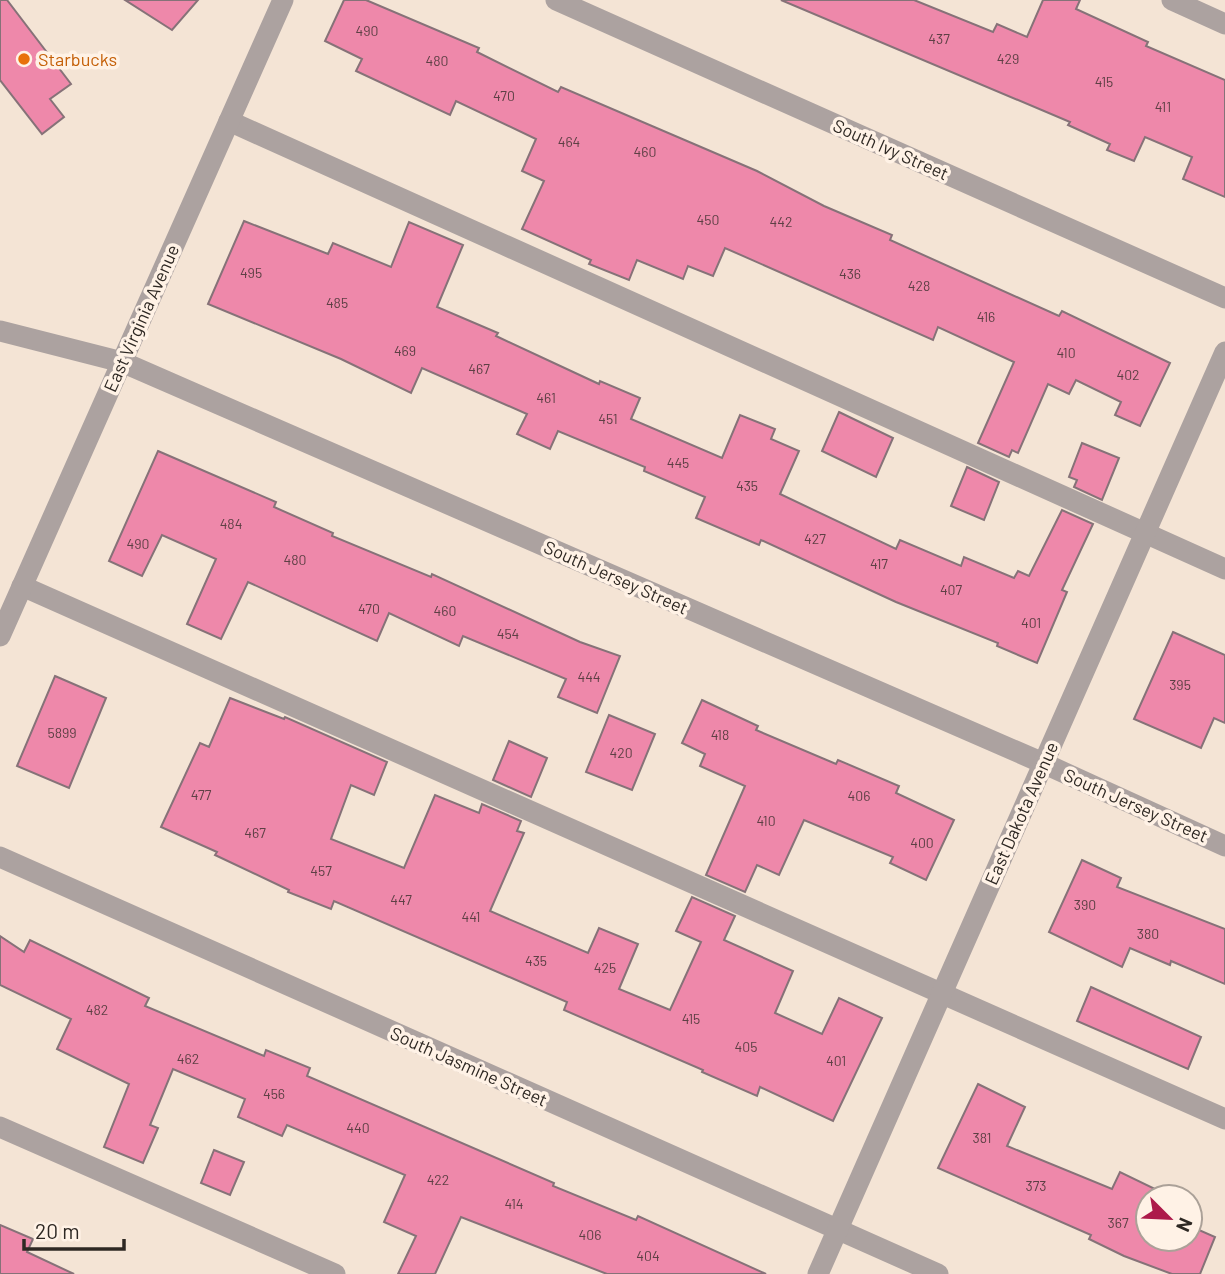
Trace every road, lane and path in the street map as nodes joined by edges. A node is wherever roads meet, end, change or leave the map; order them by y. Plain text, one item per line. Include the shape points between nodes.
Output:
1 (284, 0) edge
2 (556, 0) edge
3 (1172, 0) edge
4 (1225, 24) edge
5 (229, 121) junction
6 (1225, 298) edge
7 (0, 331) edge
8 (1225, 352) edge
9 (121, 362) junction
10 (1145, 533) junction
11 (1225, 569) edge
12 (22, 586) junction
13 (0, 636) edge
14 (1043, 763) junction
15 (1225, 846) edge
16 (0, 857) edge
17 (942, 993) junction
18 (1225, 1119) edge
19 (0, 1127) edge
20 (837, 1230) junction
21 (335, 1274) edge
22 (818, 1274) edge
23 (938, 1274) edge

1 - 5 street, East Virginia Avenue
2 - 6 street, South Ivy Street
3 - 4 street
5 - 9 street, East Virginia Avenue
5 - 10 street
7 - 9 street, South Jersey Street
8 - 10 street, East Dakota Avenue
9 - 12 street, East Virginia Avenue
9 - 14 street, South Jersey Street
10 - 11 street
10 - 14 street, East Dakota Avenue
12 - 13 street, East Virginia Avenue
12 - 17 street
14 - 15 street, South Jersey Street
14 - 17 street, East Dakota Avenue
16 - 20 street, South Jasmine Street
17 - 18 street
17 - 20 street, East Dakota Avenue
19 - 21 street
20 - 22 street, East Dakota Avenue
20 - 23 street, South Jasmine Street

